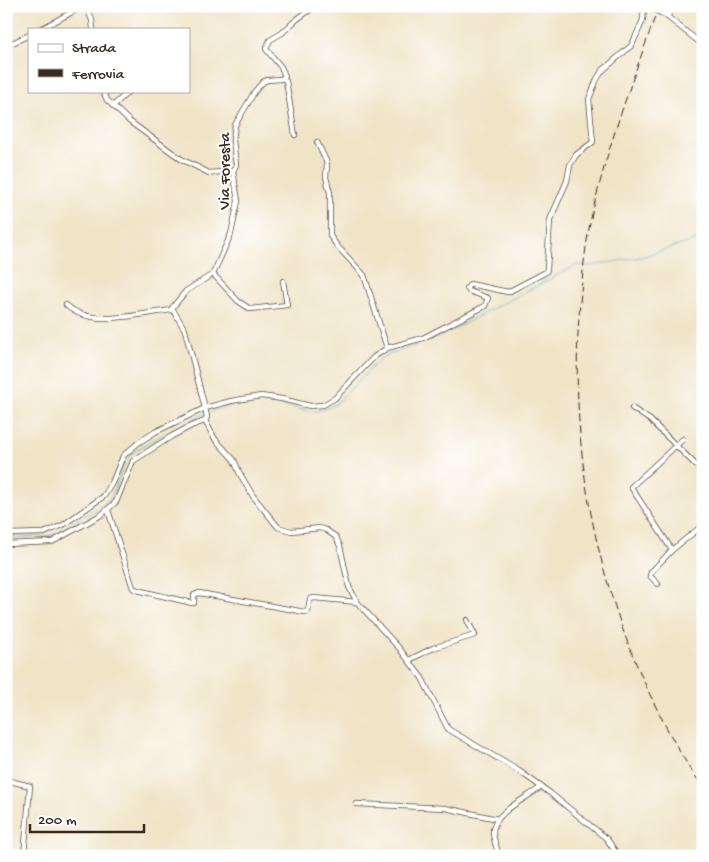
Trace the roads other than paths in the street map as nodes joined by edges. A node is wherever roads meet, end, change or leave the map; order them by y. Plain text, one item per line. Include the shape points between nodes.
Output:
1 (84, 6) edge
2 (315, 6) edge
3 (670, 6) edge
4 (647, 7) edge
5 (666, 16) junction
6 (43, 28) edge
7 (93, 28) edge
8 (28, 35) edge
9 (703, 45) edge
10 (6, 46) edge
11 (283, 78) junction
12 (103, 92) edge
13 (128, 92) edge
14 (113, 106) junction
15 (295, 135) dead end
16 (317, 142) dead end
17 (232, 171) junction
18 (213, 274) junction
19 (283, 281) dead end
20 (66, 305) dead end
21 (172, 310) junction
22 (387, 348) junction
23 (632, 408) dead end
24 (205, 409) junction
25 (206, 419) junction
26 (683, 439) dead end
27 (676, 446) junction
28 (703, 472) edge
29 (108, 510) junction
30 (703, 525) edge
31 (6, 534) edge
32 (6, 544) edge
33 (672, 550) junction
34 (658, 584) dead end
35 (357, 602) junction
36 (468, 620) dead end
37 (409, 660) junction
38 (6, 780) edge
39 (541, 787) junction
40 (356, 804) dead end
41 (498, 819) junction
42 (24, 856) edge
43 (498, 856) edge
44 (618, 856) edge

1 - 6 street
1 - 7 street
2 - 11 street via 266,45 267,51 281,67 285,75
3 - 5 street
4 - 5 street, bridge
4 - 22 street via 632,45 602,71 589,99 593,142 576,155 570,165 550,220 546,272 508,292 470,284 469,291 488,298 485,306 423,338
5 - 9 street
8 - 10 street
11 - 15 street
11 - 17 street, Via Foresta via 263,82 235,125 236,165
12 - 14 street
13 - 14 street
14 - 17 street via 129,122 181,159 209,173
16 - 22 street via 327,163 330,236 364,275
17 - 18 street, Via Foresta via 238,201 231,234
18 - 19 street via 250,309 287,305
18 - 21 street via 186,291
20 - 21 street via 100,317
21 - 24 street via 186,330
22 - 24 street via 374,357 335,398 323,405 310,406 261,396
23 - 27 street via 650,420
24 - 25 street
24 - 31 street via 138,443 123,456 108,492 101,500 64,525 44,533
25 - 29 street via 133,461 120,495
25 - 35 street via 215,439 234,460 253,496 278,527 291,532 320,528 336,537 347,582
26 - 27 street
27 - 28 street
27 - 33 street via 632,487
29 - 32 street via 52,542
29 - 35 street via 133,588 137,590 192,603 194,595 199,593 305,612 310,599 314,598
30 - 33 street
33 - 34 street via 651,572 650,576
35 - 37 street
36 - 37 street via 474,635 433,648
37 - 39 street via 448,729
38 - 42 street via 30,786
39 - 41 street
39 - 44 street via 606,839
40 - 41 street via 445,808
41 - 43 street via 493,831

